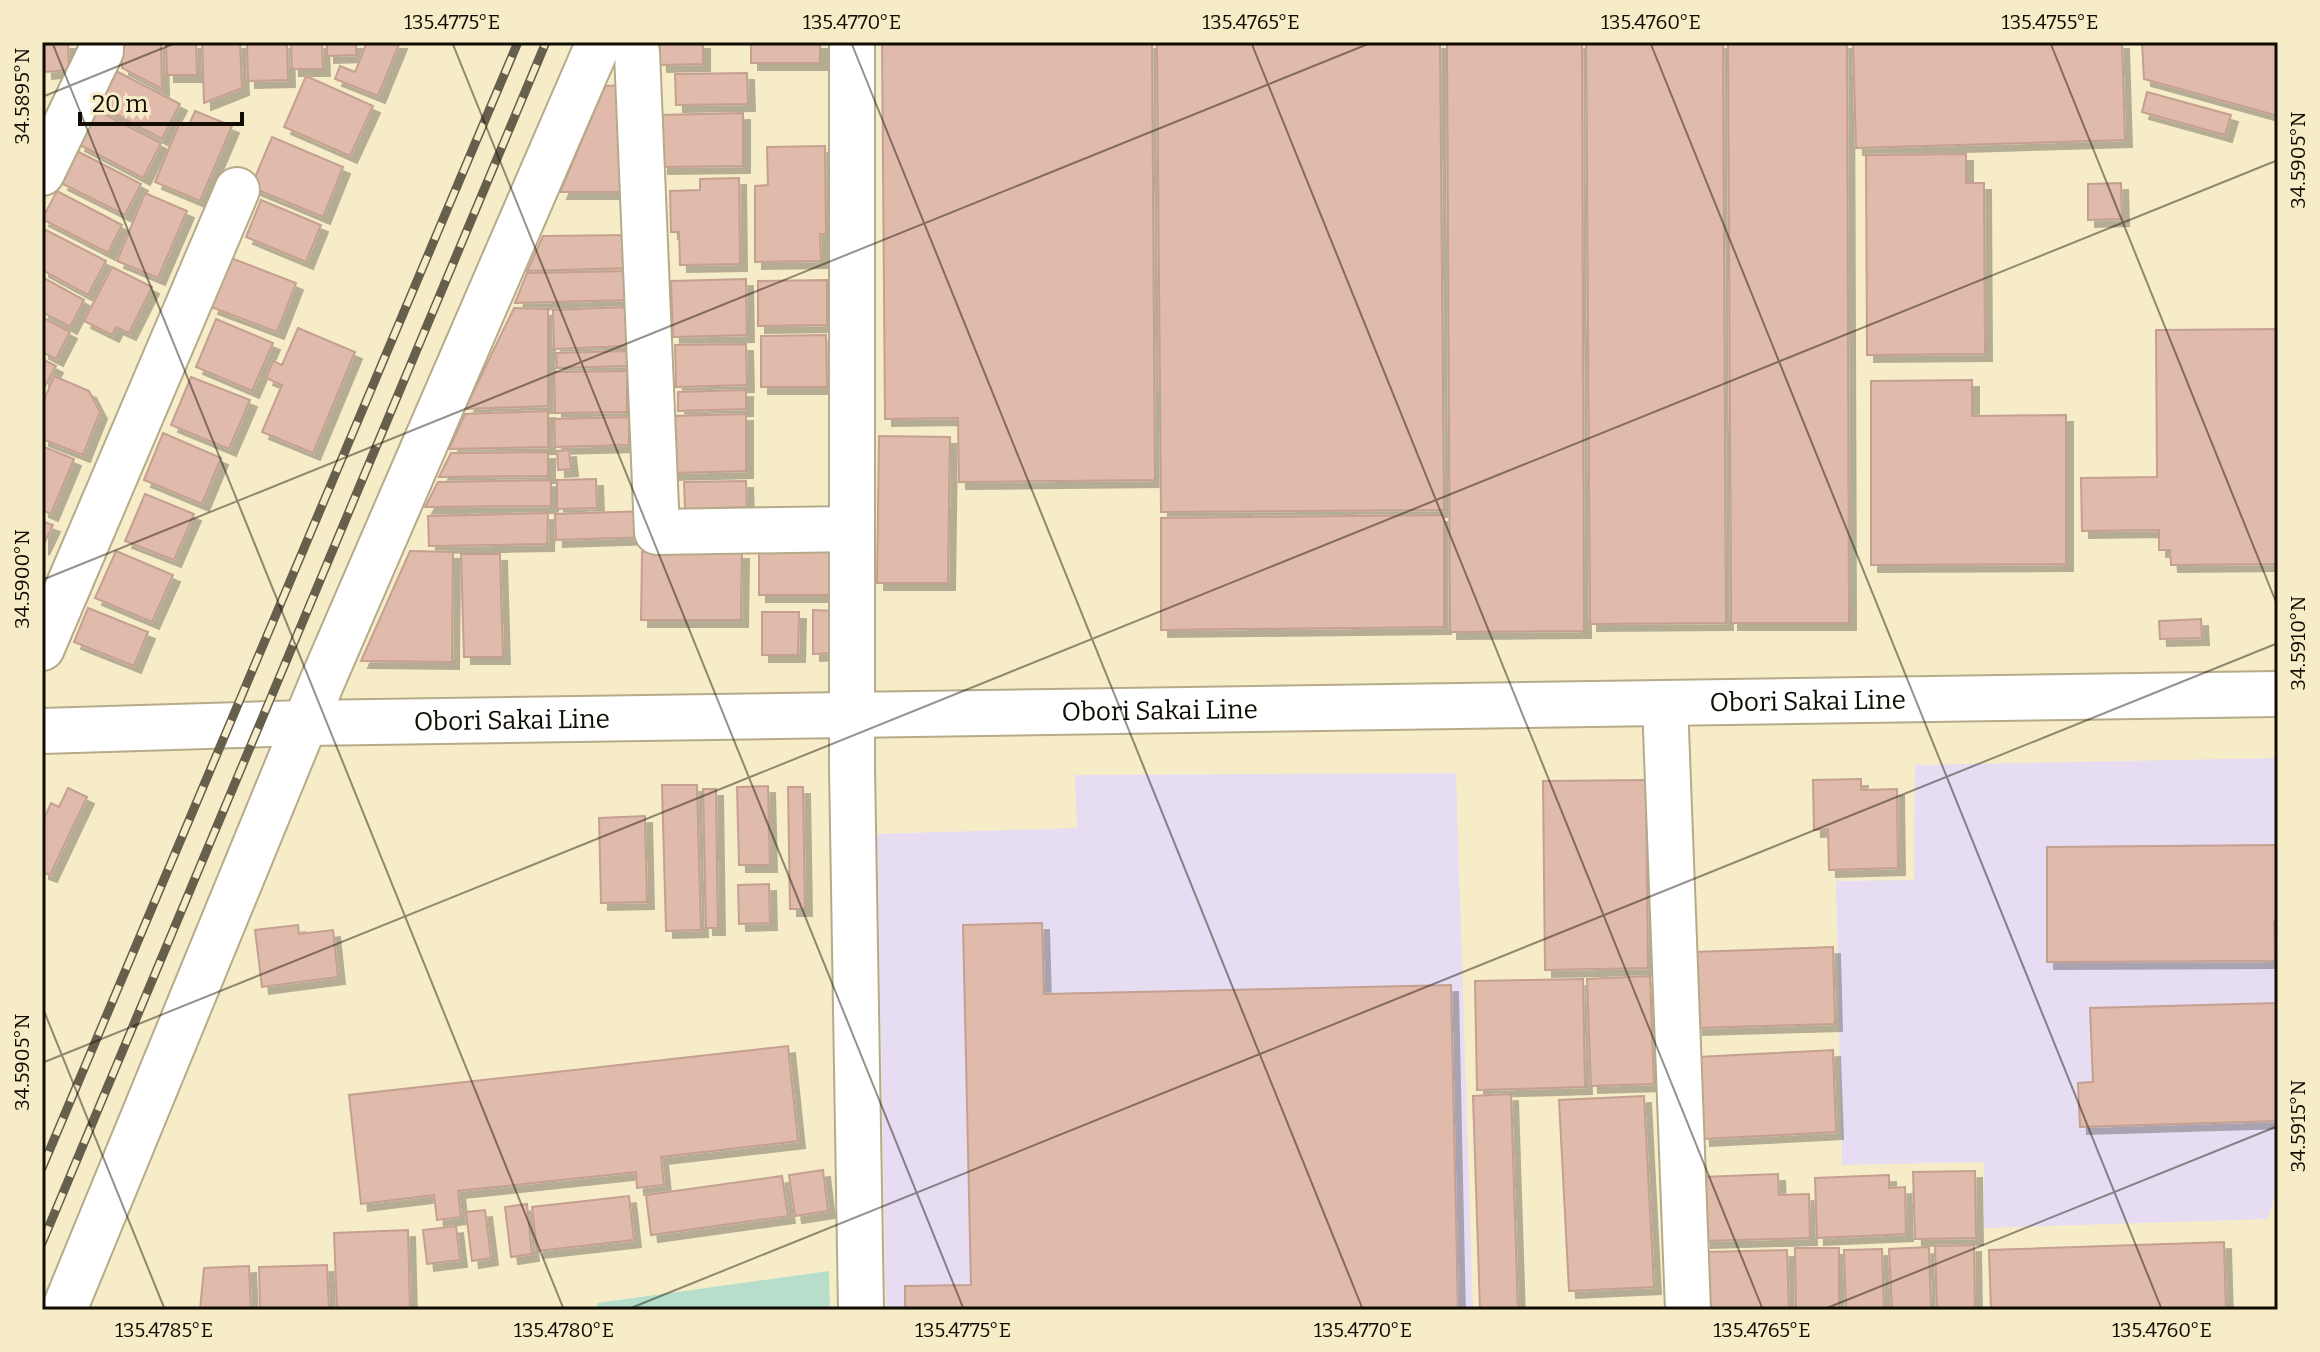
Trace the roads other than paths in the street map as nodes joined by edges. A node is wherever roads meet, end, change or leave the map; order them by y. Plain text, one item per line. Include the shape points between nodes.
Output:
1 (101, 42) edge
2 (599, 42) edge
3 (634, 42) edge
4 (852, 42) edge
5 (42, 173) edge
6 (237, 190) dead end
7 (851, 529) junction
8 (42, 648) edge
9 (2278, 694) edge
10 (1665, 703) junction
11 (852, 716) junction
12 (305, 723) junction
13 (42, 731) edge
14 (64, 1310) edge
15 (861, 1310) edge
16 (1688, 1310) edge

1 - 5 street
2 - 12 street
3 - 7 street via 657,532
4 - 7 street
6 - 8 street
7 - 11 street
9 - 10 street, Obori Sakai Line
10 - 11 street, Obori Sakai Line
10 - 16 street
11 - 12 street, Obori Sakai Line
11 - 15 street
12 - 13 street, Obori Sakai Line
12 - 14 street

